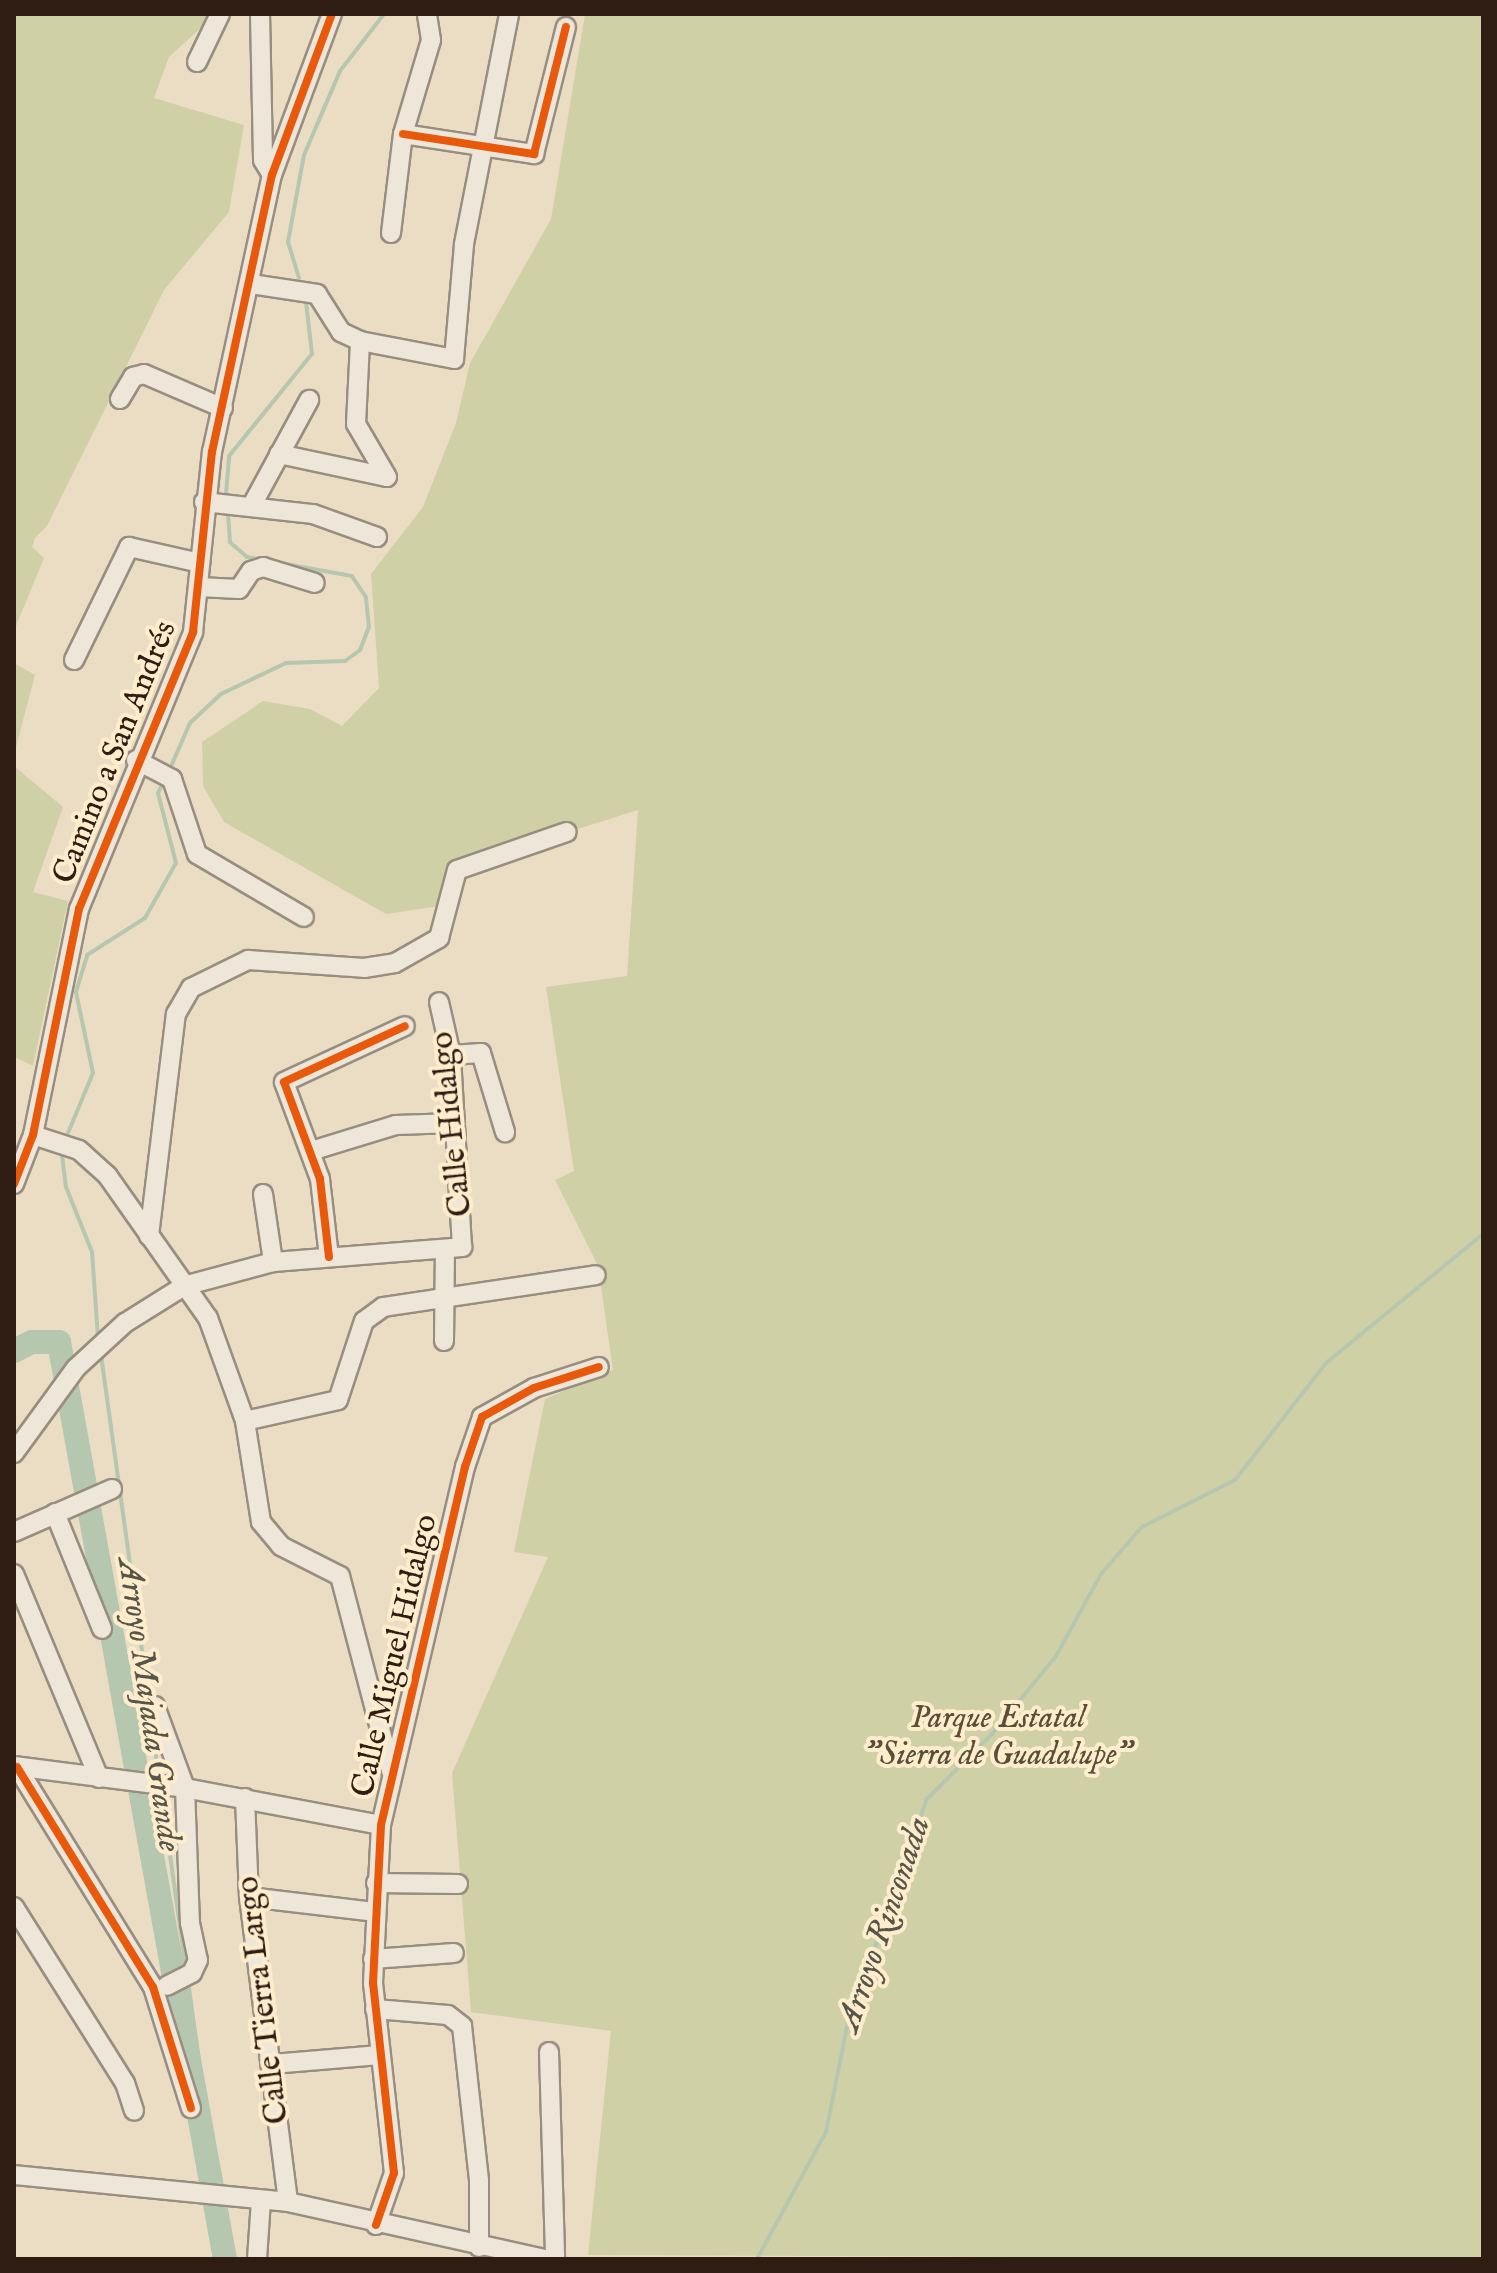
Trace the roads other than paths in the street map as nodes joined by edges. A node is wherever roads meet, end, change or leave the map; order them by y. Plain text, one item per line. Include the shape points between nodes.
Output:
1 (220, 14) edge
2 (260, 14) edge
3 (332, 14) edge
4 (427, 14) edge
5 (509, 14) edge
6 (566, 27) dead end
7 (197, 62) dead end
8 (403, 134) junction
9 (481, 149) junction
10 (272, 175) junction
11 (391, 233) dead end
12 (251, 284) junction
13 (360, 341) junction
14 (120, 399) dead end
15 (309, 400) dead end
16 (223, 408) junction
17 (279, 454) junction
18 (204, 502) junction
19 (251, 507) junction
20 (377, 537) dead end
21 (200, 563) junction
22 (315, 583) dead end
23 (198, 587) junction
24 (74, 660) dead end
25 (136, 760) junction
26 (567, 832) dead end
27 (304, 917) dead end
28 (439, 1002) dead end
29 (405, 1026) dead end
30 (451, 1055) junction
31 (455, 1123) junction
32 (505, 1132) dead end
33 (33, 1135) junction
34 (311, 1151) junction
35 (14, 1184) edge
36 (263, 1194) dead end
37 (149, 1236) junction
38 (453, 1249) junction
39 (329, 1257) junction
40 (273, 1262) junction
41 (596, 1275) dead end
42 (184, 1286) junction
43 (445, 1295) junction
44 (444, 1341) dead end
45 (599, 1367) dead end
46 (245, 1421) junction
47 (14, 1453) edge
48 (112, 1489) dead end
49 (55, 1513) junction
50 (14, 1532) edge
51 (14, 1574) edge
52 (102, 1629) dead end
53 (155, 1706) dead end
54 (15, 1766) edge
55 (392, 1774) junction
56 (99, 1778) junction
57 (185, 1788) junction
58 (245, 1798) junction
59 (381, 1825) junction
60 (376, 1883) junction
61 (458, 1884) dead end
62 (249, 1897) junction
63 (14, 1907) edge
64 (374, 1912) junction
65 (454, 1953) dead end
66 (373, 1959) junction
67 (167, 1986) dead end
68 (375, 2009) junction
69 (549, 2052) dead end
70 (380, 2055) junction
71 (272, 2064) junction
72 (191, 2108) dead end
73 (134, 2111) dead end
74 (14, 2175) edge
75 (261, 2200) junction
76 (288, 2202) junction
77 (376, 2225) junction
78 (479, 2247) junction
79 (508, 2256) edge
80 (257, 2259) edge
81 (545, 2259) edge
82 (555, 2259) edge

1 - 7 street
2 - 10 street via 263,160
3 - 10 street, Camino a San Andrés
4 - 8 street via 429,52
5 - 9 street
6 - 9 street via 537,151
8 - 9 street
8 - 11 street
9 - 13 street via 452,361
10 - 12 street, Camino a San Andrés
12 - 13 street via 317,294 341,332
12 - 16 street, Camino a San Andrés
13 - 17 street via 356,424 387,477
14 - 16 street via 133,377 144,374 178,394
15 - 17 street
16 - 18 street, Camino a San Andrés
17 - 19 street
18 - 19 street
18 - 21 street, Camino a San Andrés
19 - 20 street via 313,514
21 - 23 street, Camino a San Andrés
21 - 24 street via 129,547
22 - 23 street via 263,567 251,571 239,589
23 - 25 street, Camino a San Andrés via 193,632
25 - 27 street via 172,779 197,854
25 - 33 street, Camino a San Andrés via 74,930
26 - 37 street via 457,870 439,938 395,963 364,968 248,960 191,988 176,1014
28 - 30 street, Calle Hidalgo
29 - 34 street via 289,1074 284,1082
30 - 31 street, Calle Hidalgo
30 - 32 street via 481,1053
31 - 34 street via 396,1125
31 - 38 street, Calle Hidalgo
33 - 35 street, Camino a San Andrés
33 - 37 street via 91,1159
34 - 39 street via 328,1216
36 - 40 street
37 - 42 street
38 - 39 street
38 - 43 street, Calle Hidalgo
39 - 40 street
40 - 42 street
41 - 43 street
42 - 46 street via 216,1332
42 - 47 street via 125,1323 76,1368
43 - 44 street, Calle Hidalgo
43 - 46 street via 383,1307 364,1321 338,1400
45 - 55 street, Calle Miguel Hidalgo via 534,1388 482,1417
46 - 55 street via 249,1475 270,1536 330,1569 345,1586
48 - 49 street
49 - 50 street
49 - 52 street
51 - 56 street
53 - 57 street
54 - 56 street
54 - 72 street via 153,1987
55 - 59 street, Calle Miguel Hidalgo
56 - 57 street
57 - 58 street
57 - 67 street via 190,1923 198,1960 192,1973
58 - 59 street
58 - 62 street, Calle Tierra Largo
59 - 60 street, Calle Miguel Hidalgo
60 - 61 street
60 - 64 street, Calle Miguel Hidalgo
62 - 64 street
62 - 71 street, Calle Tierra Largo
63 - 73 street via 125,2083
64 - 66 street, Calle Miguel Hidalgo
65 - 66 street
66 - 68 street, Calle Miguel Hidalgo
68 - 70 street, Calle Miguel Hidalgo
68 - 78 street via 458,2020 468,2064
69 - 82 street
70 - 71 street
70 - 77 street, Calle Miguel Hidalgo via 394,2173
71 - 76 street, Calle Tierra Largo
74 - 75 street
75 - 76 street
75 - 80 street
76 - 77 street
77 - 78 street
78 - 79 street
79 - 81 street

